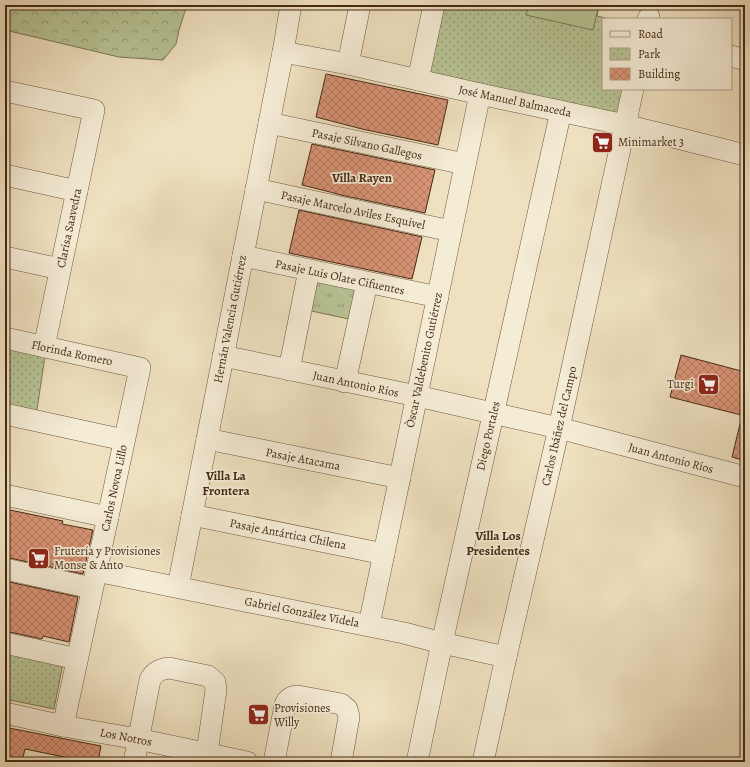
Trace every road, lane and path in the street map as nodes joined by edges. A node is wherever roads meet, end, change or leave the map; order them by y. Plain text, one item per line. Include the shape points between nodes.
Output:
1 (290, 5) edge
2 (360, 5) edge
3 (434, 5) edge
4 (283, 52) junction
5 (732, 56) edge
6 (745, 60) edge
7 (348, 64) junction
8 (418, 80) junction
9 (633, 90) edge
10 (5, 91) edge
11 (480, 94) junction
12 (561, 111) junction
13 (269, 124) junction
14 (625, 125) junction
15 (745, 155) edge
16 (465, 164) junction
17 (5, 175) edge
18 (256, 190) junction
19 (77, 191) junction
20 (451, 231) junction
21 (243, 256) junction
22 (5, 257) edge
23 (60, 269) junction
24 (309, 270) junction
25 (367, 283) junction
26 (438, 297) junction
27 (5, 338) edge
28 (44, 347) junction
29 (223, 356) junction
30 (140, 368) joint
31 (289, 370) junction
32 (345, 382) junction
33 (417, 396) junction
34 (494, 413) junction
35 (5, 414) edge
36 (559, 428) junction
37 (207, 439) junction
38 (124, 440) junction
39 (745, 477) edge
40 (400, 478) junction
41 (5, 495) edge
42 (192, 515) junction
43 (108, 518) junction
44 (384, 554) junction
45 (5, 569) edge
46 (94, 579) junction
47 (178, 587) junction
48 (369, 626) junction
49 (5, 643) edge
50 (442, 643) junction
51 (506, 657) junction
52 (78, 659) junction
53 (5, 713) edge
54 (63, 726) junction
55 (138, 739) junction
56 (216, 757) edge
57 (134, 762) edge
58 (247, 762) edge
59 (274, 762) edge
60 (340, 762) edge
61 (417, 762) edge
62 (483, 762) edge

1 - 4 street, Hernán Valencia Gutiérrez
2 - 7 street
3 - 8 street
4 - 7 street, José Manuel Balmaceda
4 - 13 street, Hernán Valencia Gutiérrez
5 - 6 street
7 - 8 street, José Manuel Balmaceda
8 - 11 street, José Manuel Balmaceda
9 - 14 street, Carlos Ibáñez del Campo
10 - 19 street, Clarisa Saavedra via 94,110
11 - 12 street, José Manuel Balmaceda
11 - 16 street, Òscar Valdebenito Gutiérrez
12 - 14 street, José Manuel Balmaceda
12 - 34 street, Diego Portales
13 - 16 street, Pasaje Silvano Gallegos
13 - 18 street, Hernán Valencia Gutiérrez
14 - 15 street, José Manuel Balmaceda
14 - 36 street, Carlos Ibáñez del Campo
16 - 20 street, Òscar Valdebenito Gutiérrez
17 - 19 street
18 - 20 street, Pasaje Marcelo Aviles Esquivel
18 - 21 street, Hernán Valencia Gutiérrez
19 - 23 street, Clarisa Saavedra
20 - 26 street, Òscar Valdebenito Gutiérrez
21 - 24 street, Pasaje Luis Olate Cifuentes
21 - 29 street, Hernán Valencia Gutiérrez
22 - 23 street
23 - 28 street, Clarisa Saavedra
24 - 25 street, Pasaje Luis Olate Cifuentes
24 - 31 street
25 - 26 street, Pasaje Luis Olate Cifuentes
25 - 32 street
26 - 33 street, Òscar Valdebenito Gutiérrez
27 - 28 street, Florinda Romero
28 - 30 street, Florinda Romero
29 - 31 street, Juan Antonio Ríos
29 - 37 street, Hernán Valencia Gutiérrez
30 - 38 street, Carlos Novoa Lillo
31 - 32 street, Juan Antonio Ríos
32 - 33 street, Juan Antonio Ríos
33 - 34 street, Juan Antonio Ríos
33 - 40 street, Òscar Valdebenito Gutiérrez
34 - 36 street, Juan Antonio Ríos
34 - 50 street, Diego Portales
35 - 38 street
36 - 39 street, Juan Antonio Ríos
36 - 51 street, Carlos Ibáñez del Campo
37 - 40 street, Pasaje Atacama
37 - 42 street, Hernán Valencia Gutiérrez
38 - 43 street, Carlos Novoa Lillo
40 - 44 street, Òscar Valdebenito Gutiérrez
41 - 43 street
42 - 44 street, Pasaje Antártica Chilena
42 - 47 street, Hernán Valencia Gutiérrez
43 - 46 street, Carlos Novoa Lillo
44 - 48 street, Òscar Valdebenito Gutiérrez
45 - 46 street, Gabriel González Videla
46 - 47 street, Gabriel González Videla
46 - 52 street, Carlos Novoa Lillo
47 - 48 street, Gabriel González Videla
48 - 50 street, Gabriel González Videla
49 - 52 street
50 - 51 street, Gabriel González Videla
50 - 61 street, Diego Portales
51 - 62 street, Carlos Ibáñez del Campo
52 - 54 street, Carlos Novoa Lillo
53 - 54 street, Los Notros
54 - 55 street, Los Notros
55 - 56 street, Los Notros
55 - 56 street via 150,680 157,671 169,668 208,676 214,682 216,690
55 - 57 street
56 - 58 street, Los Notros
59 - 60 street via 286,702 289,698 298,696 341,704 347,709 349,717

